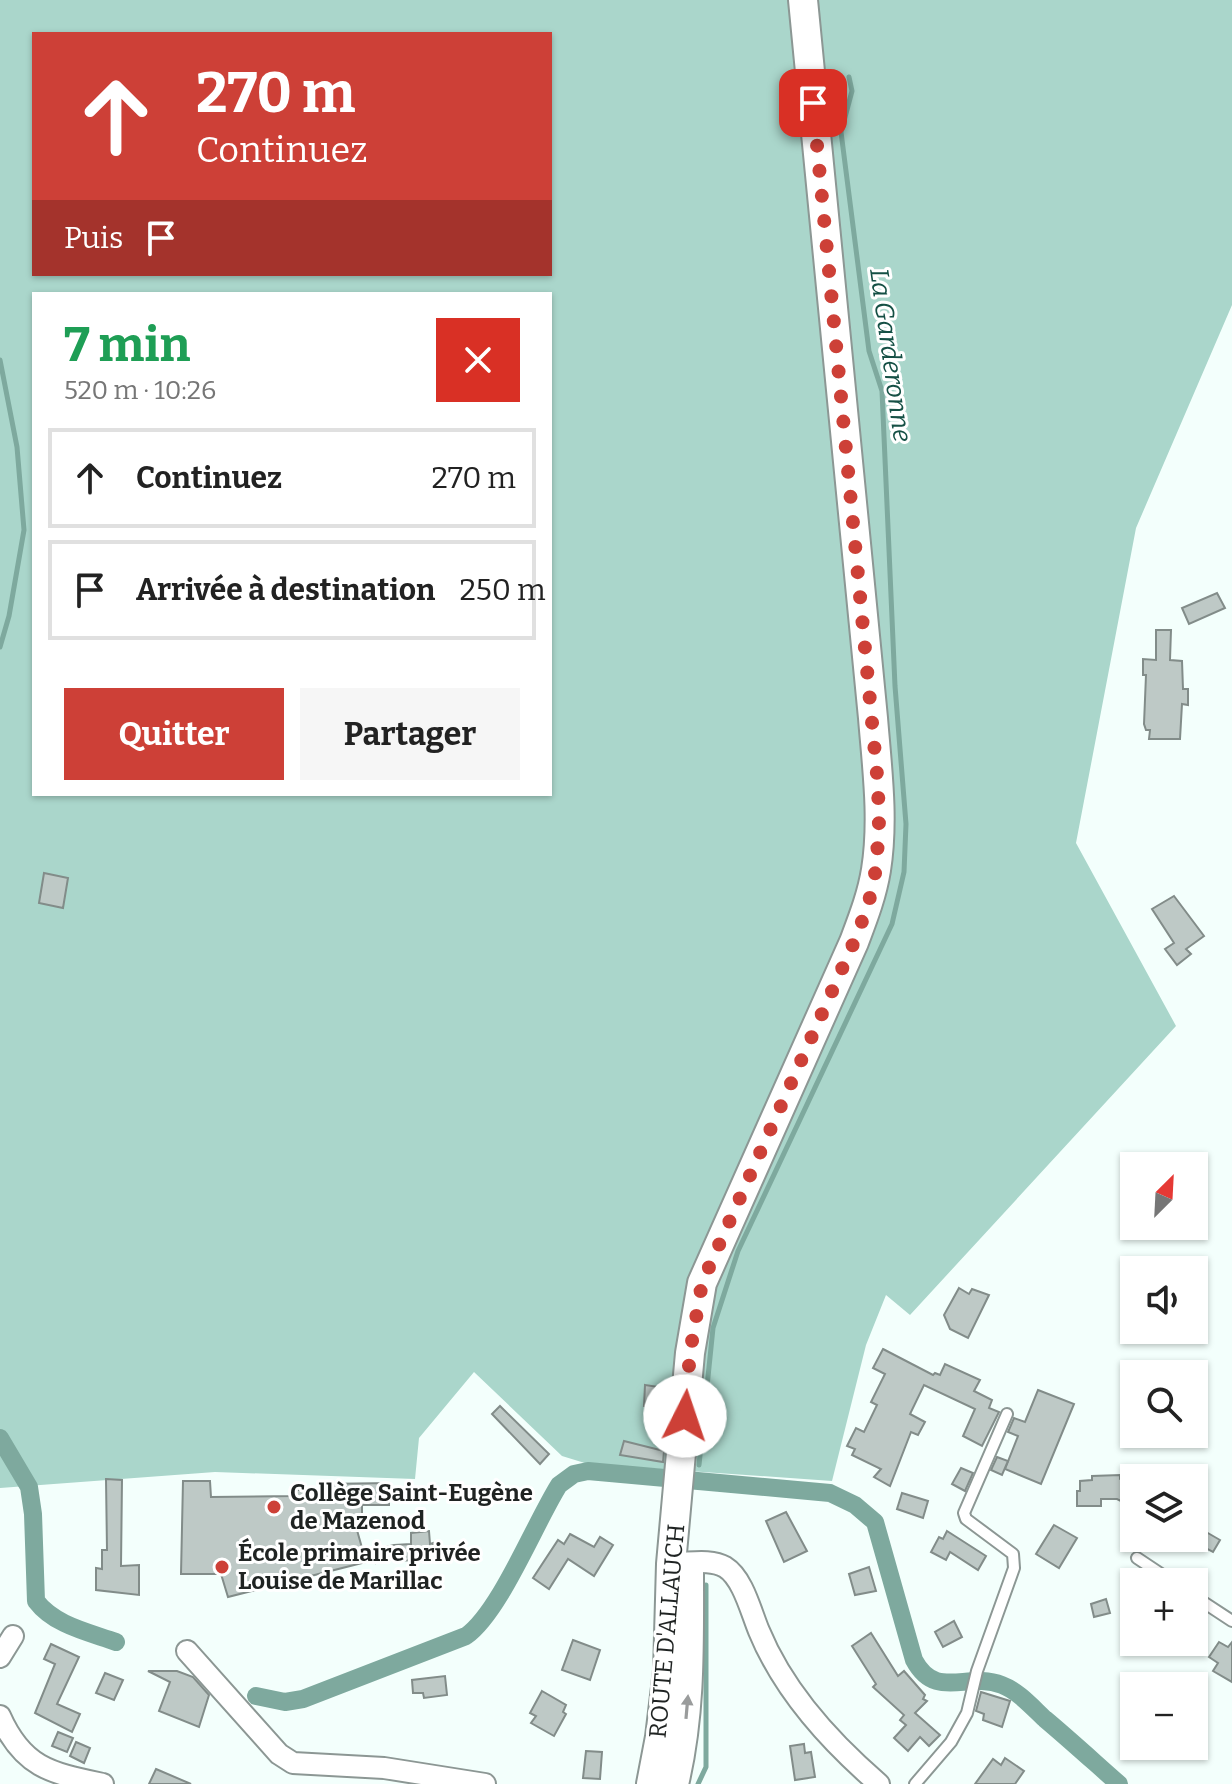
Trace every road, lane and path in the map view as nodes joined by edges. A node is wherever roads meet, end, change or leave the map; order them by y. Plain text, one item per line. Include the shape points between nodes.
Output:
1 (803, 0) edge
2 (1007, 1414) dead end
3 (1137, 1558) dead end
4 (680, 1563) junction
5 (1152, 1568) edge
6 (1208, 1605) edge
7 (1232, 1621) edge
8 (13, 1636) dead end
9 (187, 1651) dead end
10 (0, 1657) edge
11 (0, 1716) edge
12 (103, 1784) edge
13 (485, 1784) edge
14 (651, 1784) edge
15 (674, 1784) edge
16 (879, 1784) edge
17 (915, 1784) edge

1 - 4 main road, ROUTE D'ALLAUCH via 875,741 876,869 854,942 702,1283 690,1353 680,1478
2 - 17 lane via 964,1513 1013,1554 1014,1568 967,1713 951,1742
3 - 5 lane
4 - 14 main road, ROUTE D'ALLAUCH
15 -> 4 main road, ROUTE D'ALLAUCH via 684,1742 689,1678
4 - 16 street via 709,1562 725,1567 737,1580 785,1682 845,1755
6 - 7 lane
8 - 10 street
9 - 13 street via 293,1763 384,1768
11 - 12 street via 14,1744 32,1762 52,1773

